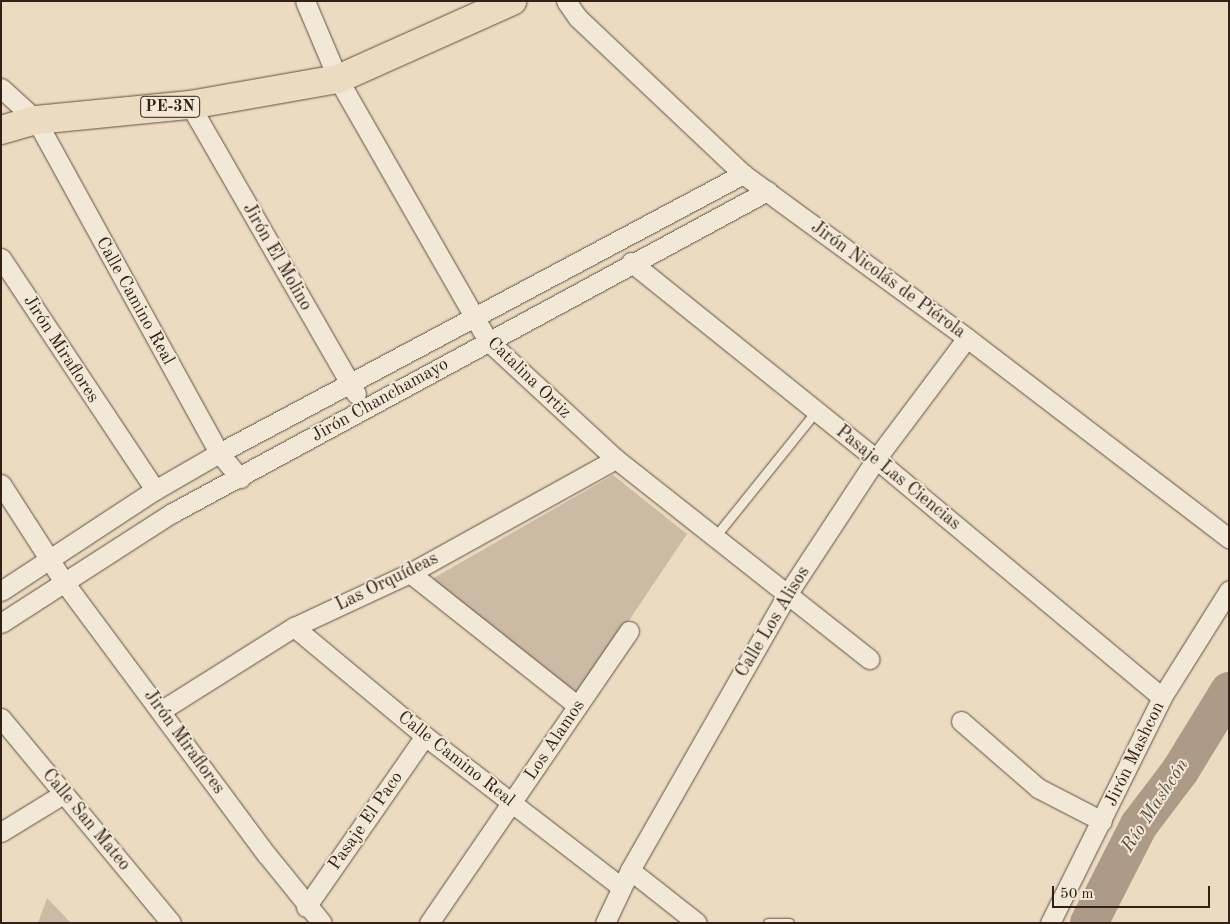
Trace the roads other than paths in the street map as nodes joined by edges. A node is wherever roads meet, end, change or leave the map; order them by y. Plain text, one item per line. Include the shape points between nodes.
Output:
1 (305, 1) edge
2 (512, 1) edge
3 (566, 1) edge
4 (338, 79) junction
5 (1, 88) edge
6 (190, 105) junction
7 (36, 120) junction
8 (1, 130) edge
9 (743, 174) junction
10 (767, 191) junction
11 (1, 258) edge
12 (631, 262) junction
13 (473, 317) junction
14 (967, 338) junction
15 (488, 341) junction
16 (350, 384) junction
17 (364, 408) junction
18 (816, 411) junction
19 (219, 453) junction
20 (616, 459) junction
21 (876, 459) junction
22 (240, 478) junction
23 (1, 484) edge
24 (154, 490) junction
25 (714, 538) junction
26 (1229, 538) edge
27 (48, 559) junction
28 (410, 573) junction
29 (64, 582) junction
30 (1, 590) edge
31 (1229, 590) edge
32 (786, 596) junction
33 (1, 623) edge
34 (294, 627) junction
35 (629, 631) dead end
36 (869, 659) dead end
37 (1162, 697) junction
38 (578, 706) junction
39 (162, 710) junction
40 (1, 718) edge
41 (961, 721) dead end
42 (425, 736) junction
43 (63, 794) junction
44 (512, 803) junction
45 (1102, 821) junction
46 (1, 832) edge
47 (630, 870) junction
48 (621, 887) junction
49 (306, 908) junction
50 (172, 923) edge
51 (322, 923) edge
52 (429, 923) edge
53 (605, 923) edge
54 (697, 923) edge
55 (768, 923) edge
56 (789, 923) edge
57 (1050, 923) edge

1 - 4 street, Catalina Ortiz
2 - 4 highway, PE-3N
3 - 9 street, Jirón Nicolás de Piérola via 577,17
4 - 6 highway, PE-3N
4 - 13 street, Catalina Ortiz
5 - 7 street, Calle Camino Real
6 - 7 highway, PE-3N
6 - 16 street, Jirón El Molino
7 - 8 highway, PE-3N
7 - 19 street, Calle Camino Real
9 - 10 street, Jirón Nicolás de Piérola
9 - 13 street, Jirón Chanchamayo
10 - 12 street, Jirón Chanchamayo
10 - 14 street, Jirón Nicolás de Piérola
11 - 24 street, Jirón Miraflores
12 - 15 street, Jirón Chanchamayo
12 - 18 street, Pasaje Las Ciencias
13 - 15 street, Catalina Ortiz
13 - 16 street, Jirón Chanchamayo
14 - 21 street, Calle Los Alisos
14 - 26 street, Jirón Nicolás de Piérola
15 - 17 street, Jirón Chanchamayo
15 - 20 street, Catalina Ortiz
16 - 17 street, Jirón El Molino
16 - 19 street, Jirón Chanchamayo
17 - 22 street, Jirón Chanchamayo
18 - 21 street, Pasaje Las Ciencias
18 - 25 lane
19 - 22 street, Calle Camino Real
19 - 24 street, Jirón Chanchamayo
20 - 25 street, Catalina Ortiz
20 - 28 street, Las Orquídeas
21 - 32 street, Calle Los Alisos
21 - 37 street, Pasaje Las Ciencias
22 - 29 street, Jirón Chanchamayo via 172,513
23 - 27 street, Jirón Miraflores
24 - 27 street, Jirón Chanchamayo
25 - 32 street, Catalina Ortiz
27 - 29 street, Jirón Miraflores
27 - 30 street, Jirón Chanchamayo
28 - 34 street, Las Orquídeas
28 - 38 street
29 - 33 street, Jirón Chanchamayo
29 - 39 street, Jirón Miraflores
31 - 37 street, Jirón Mashcon
32 - 36 street, Catalina Ortiz
32 - 47 street, Calle Los Alisos
34 - 39 street, Las Orquídeas
34 - 42 street, Calle Camino Real
35 - 38 street, Los Alamos
37 - 45 street, Jirón Mashcon
38 - 44 street, Los Alamos
39 - 49 street, Jirón Miraflores
40 - 43 street, Calle San Mateo
41 - 45 street via 1038,788
42 - 44 street, Calle Camino Real
42 - 49 street, Pasaje El Paco
43 - 46 street
43 - 50 street, Calle San Mateo
44 - 48 street, Calle Camino Real
44 - 52 street, Los Alamos
45 - 57 street, Jirón Mashcon
47 - 48 street, Calle Los Alisos
47 - 54 street
48 - 53 street, Calle Los Alisos
49 - 51 street, Jirón Miraflores
55 - 56 lane

